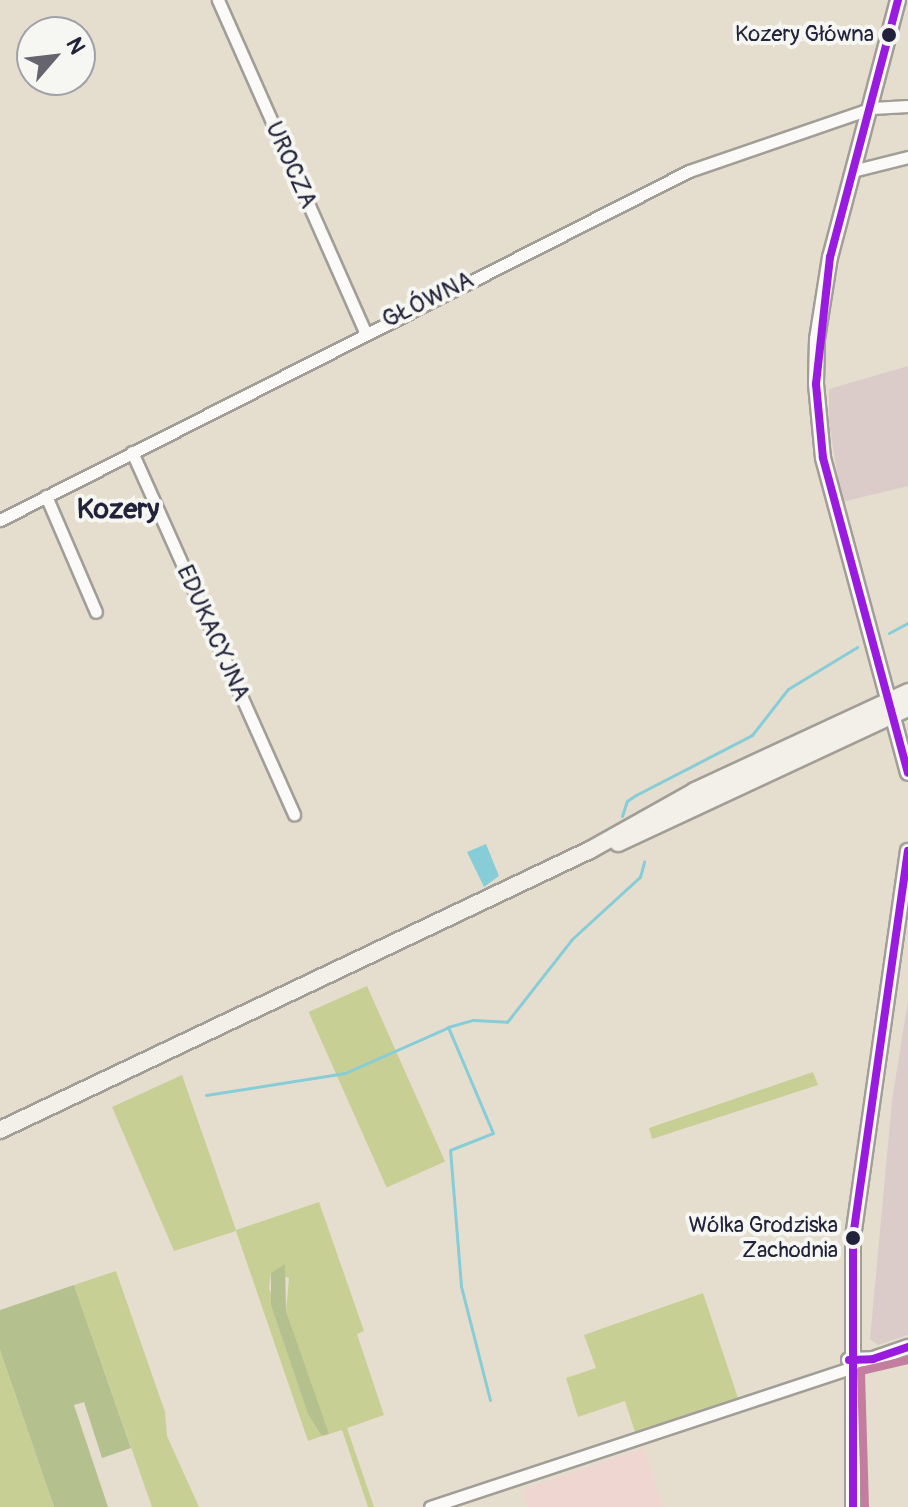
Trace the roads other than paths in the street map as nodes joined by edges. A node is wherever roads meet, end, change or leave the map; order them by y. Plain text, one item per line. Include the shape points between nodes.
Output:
1 (218, 0) edge
2 (898, 0) edge
3 (908, 106) edge
4 (868, 110) junction
5 (908, 157) edge
6 (852, 171) junction
7 (365, 331) junction
8 (132, 452) junction
9 (46, 496) junction
10 (0, 520) edge
11 (96, 612) dead end
12 (908, 692) edge
13 (897, 707) edge
14 (908, 773) edge
15 (294, 814) dead end
16 (908, 851) edge
17 (0, 1130) edge
18 (908, 1347) edge
19 (850, 1364) junction
20 (430, 1507) edge
21 (853, 1507) edge

1 - 7 street, UROCZA
2 - 4 street
3 - 4 street, GŁÓWNA
4 - 6 street
4 - 7 street, GŁÓWNA via 689,171
5 - 6 street
6 - 13 street via 820,310 818,420 831,492
7 - 8 street, GŁÓWNA
8 - 9 street, GŁÓWNA
8 - 15 street, EDUKACYJNA
9 - 10 street, GŁÓWNA
9 - 11 street
12 - 13 main road
13 - 14 street
13 - 17 main road via 700,807 590,850
16 - 19 street via 862,1155
18 - 19 street
19 - 20 street
19 - 21 street

